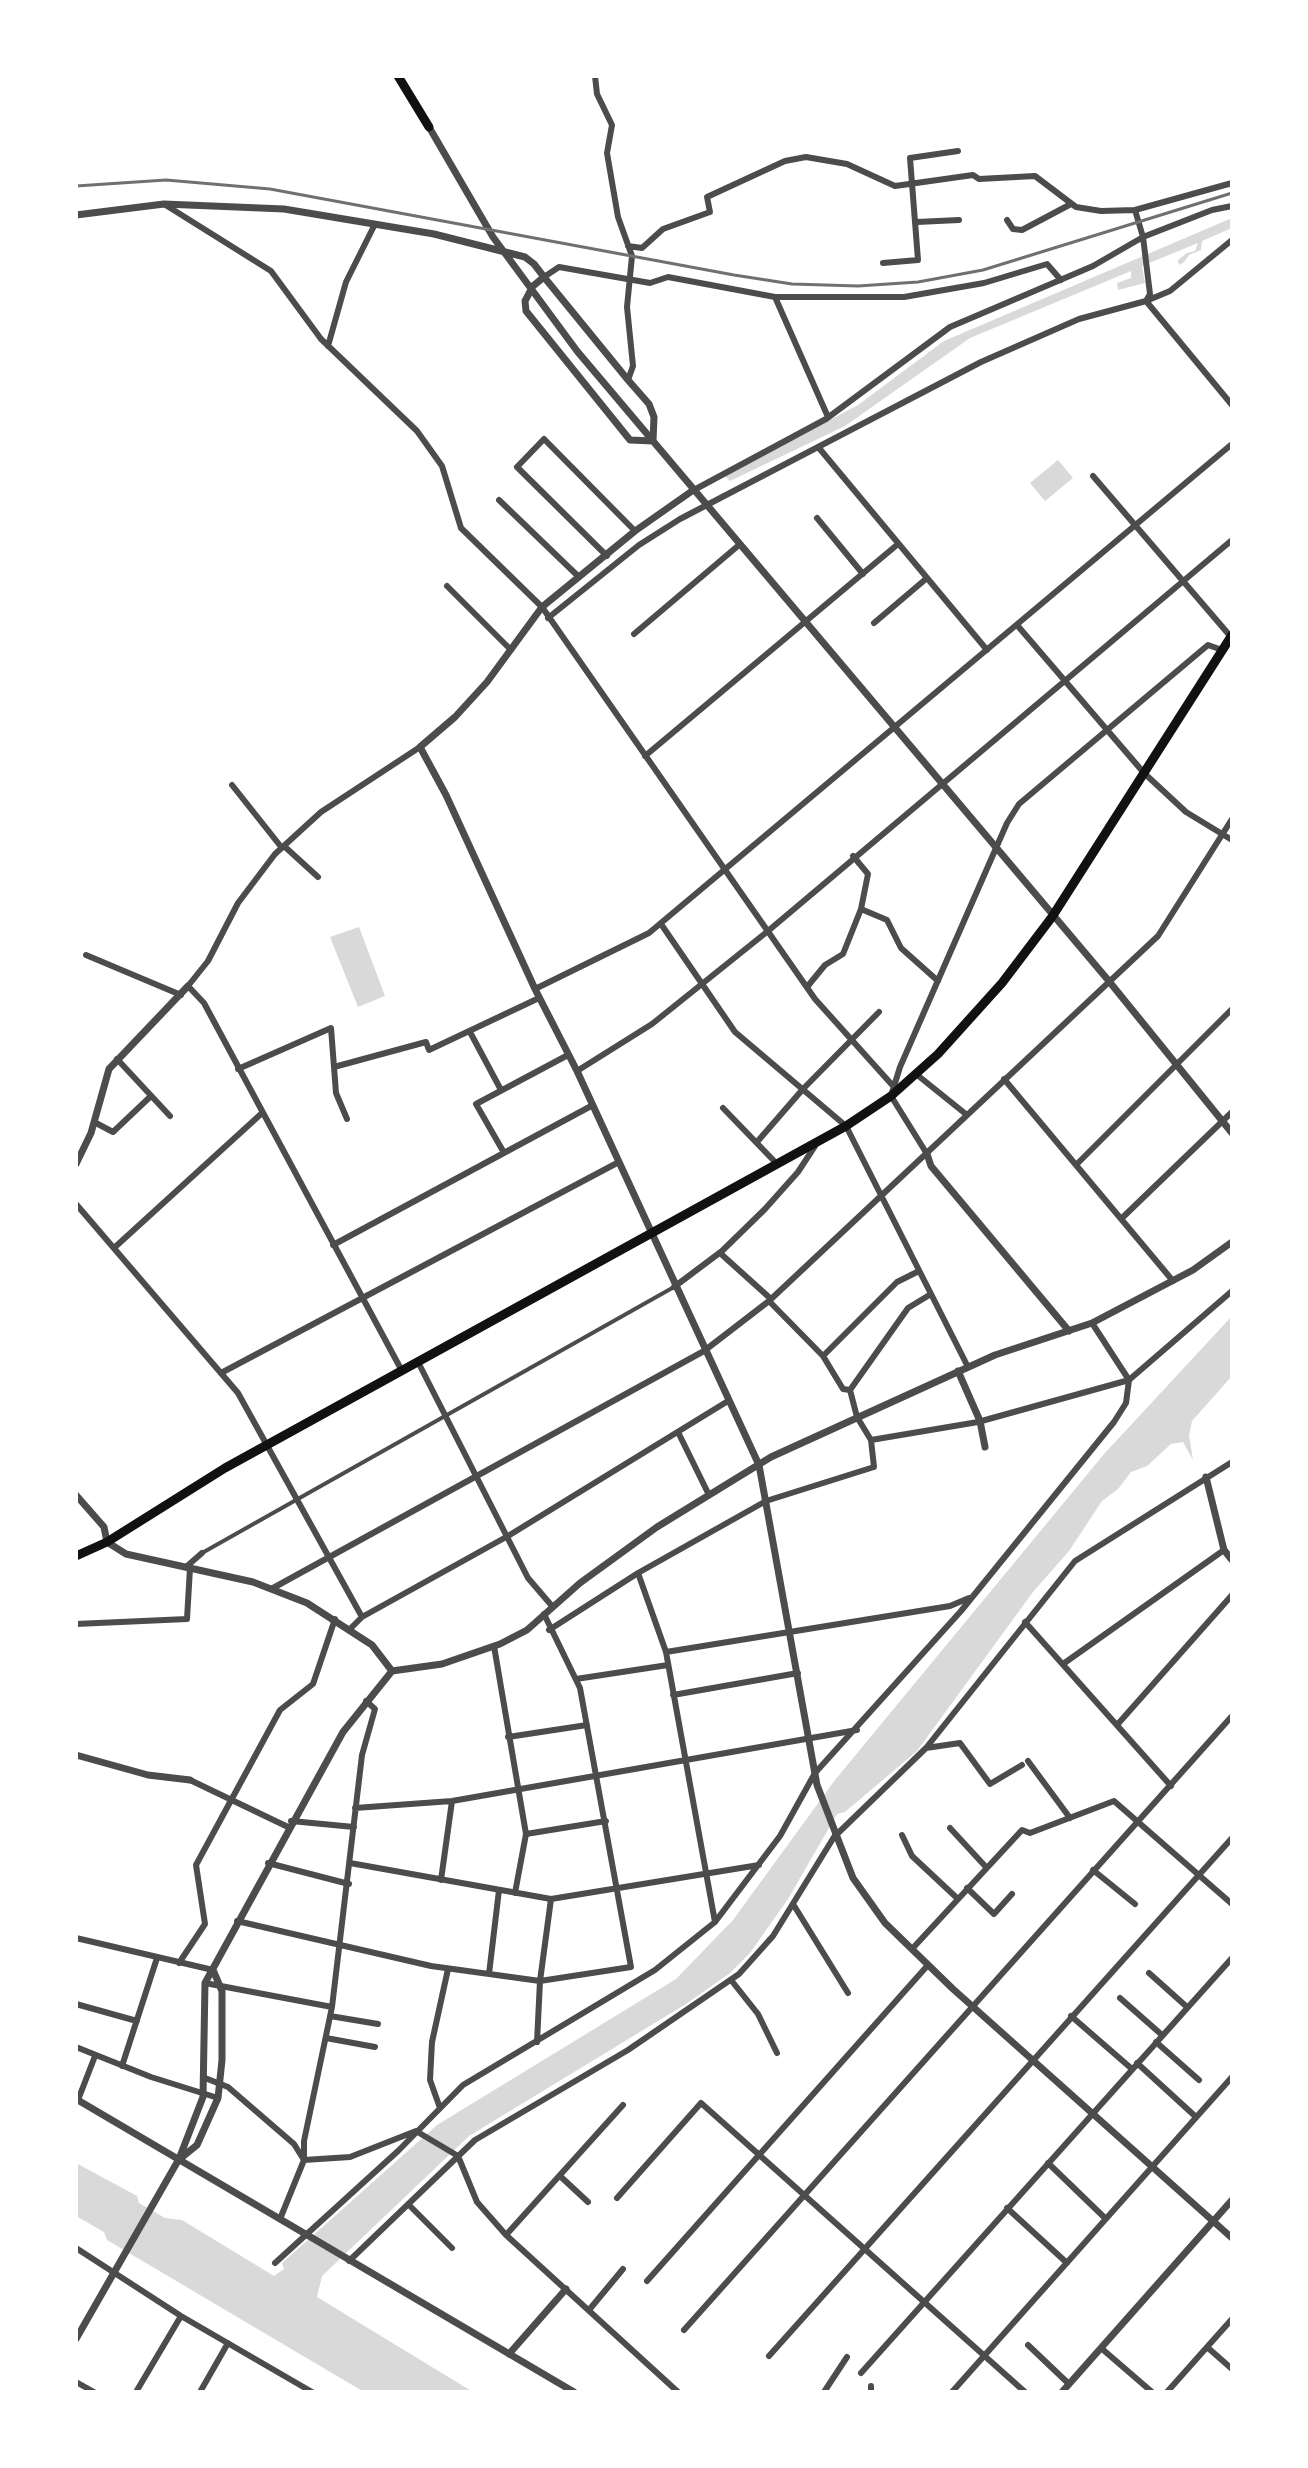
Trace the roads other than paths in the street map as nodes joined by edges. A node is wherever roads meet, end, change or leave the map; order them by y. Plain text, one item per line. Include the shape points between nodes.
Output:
1 (398, 76) edge
2 (595, 76) edge
3 (429, 127) joint
4 (958, 151) dead end
5 (914, 183) junction
6 (1232, 183) edge
7 (164, 204) junction
8 (1071, 204) junction
9 (1232, 206) edge
10 (1135, 210) junction
11 (76, 215) edge
12 (959, 220) dead end
13 (1007, 220) dead end
14 (917, 222) junction
15 (375, 224) junction
16 (1143, 237) junction
17 (1232, 240) edge
18 (628, 246) junction
19 (883, 263) dead end
20 (544, 277) junction
21 (631, 279) junction
22 (1061, 280) junction
23 (775, 297) junction
24 (1146, 301) junction
25 (328, 346) junction
26 (628, 380) junction
27 (1232, 405) edge
28 (828, 417) junction
29 (653, 441) junction
30 (1232, 444) edge
31 (819, 448) junction
32 (1093, 476) dead end
33 (692, 491) junction
34 (499, 500) dead end
35 (706, 506) junction
36 (817, 518) dead end
37 (1136, 525) junction
38 (635, 531) junction
39 (1232, 540) edge
40 (898, 544) junction
41 (739, 545) junction
42 (607, 556) junction
43 (863, 574) junction
44 (579, 577) junction
45 (927, 578) junction
46 (1183, 581) junction
47 (447, 586) dead end
48 (542, 607) junction
49 (548, 618) junction
50 (804, 623) junction
51 (874, 623) dead end
52 (1017, 625) junction
53 (634, 634) dead end
54 (1229, 642) edge
55 (511, 650) junction
56 (987, 650) junction
57 (1065, 680) junction
58 (894, 729) junction
59 (1107, 730) junction
60 (420, 747) junction
61 (645, 756) junction
62 (1144, 773) junction
63 (232, 785) dead end
64 (941, 785) junction
65 (1232, 819) edge
66 (1223, 834) junction
67 (1232, 840) edge
68 (283, 847) junction
69 (996, 851) junction
70 (853, 856) junction
71 (726, 870) junction
72 (318, 877) dead end
73 (861, 909) junction
74 (1052, 917) junction
75 (661, 924) junction
76 (768, 931) junction
77 (86, 955) dead end
78 (1108, 980) junction
79 (938, 981) junction
80 (702, 983) junction
81 (188, 986) junction
82 (807, 987) junction
83 (535, 989) junction
84 (181, 995) junction
85 (539, 998) junction
86 (1232, 1009) edge
87 (879, 1012) dead end
88 (470, 1032) junction
89 (851, 1038) junction
90 (568, 1055) junction
91 (117, 1059) junction
92 (334, 1067) junction
93 (1178, 1067) junction
94 (238, 1069) junction
95 (577, 1071) junction
96 (916, 1074) junction
97 (1004, 1079) junction
98 (803, 1089) junction
99 (501, 1090) junction
100 (893, 1091) junction
101 (151, 1096) junction
102 (593, 1105) junction
103 (723, 1108) dead end
104 (1232, 1112) edge
105 (261, 1114) junction
106 (967, 1115) junction
107 (170, 1116) dead end
108 (347, 1119) dead end
109 (1222, 1121) junction
110 (94, 1122) junction
111 (846, 1126) junction
112 (1232, 1133) edge
113 (757, 1142) junction
114 (817, 1142) junction
115 (503, 1151) junction
116 (927, 1154) junction
117 (617, 1163) junction
118 (76, 1164) edge
119 (777, 1164) junction
120 (1077, 1164) junction
121 (882, 1199) junction
122 (76, 1204) edge
123 (1121, 1219) junction
124 (650, 1234) junction
125 (1232, 1242) edge
126 (333, 1245) junction
127 (114, 1248) junction
128 (720, 1253) junction
129 (919, 1271) junction
130 (1173, 1281) junction
131 (674, 1287) junction
132 (1232, 1291) edge
133 (931, 1294) junction
134 (361, 1297) junction
135 (770, 1300) junction
136 (1092, 1323) junction
137 (1069, 1331) junction
138 (704, 1351) junction
139 (823, 1356) junction
140 (418, 1362) junction
141 (968, 1367) junction
142 (402, 1371) junction
143 (958, 1371) junction
144 (221, 1373) junction
145 (1129, 1380) junction
146 (850, 1390) junction
147 (728, 1401) junction
148 (445, 1416) junction
149 (857, 1417) junction
150 (980, 1421) junction
151 (678, 1432) junction
152 (871, 1440) junction
153 (267, 1445) junction
154 (985, 1447) dead end
155 (1232, 1462) edge
156 (759, 1465) junction
157 (477, 1476) junction
158 (1206, 1477) junction
159 (708, 1493) junction
160 (76, 1495) edge
161 (298, 1498) junction
162 (766, 1501) junction
163 (508, 1536) junction
164 (107, 1542) junction
165 (1224, 1550) junction
166 (202, 1553) joint
167 (76, 1556) edge
168 (329, 1556) junction
169 (1232, 1560) edge
170 (188, 1568) junction
171 (638, 1573) junction
172 (273, 1588) junction
173 (1232, 1595) edge
174 (972, 1597) junction
175 (552, 1606) junction
176 (544, 1614) junction
177 (362, 1617) junction
178 (335, 1619) junction
179 (1025, 1622) junction
180 (76, 1624) edge
181 (350, 1629) junction
182 (549, 1630) junction
183 (791, 1631) junction
184 (494, 1646) junction
185 (666, 1652) junction
186 (1063, 1664) junction
187 (668, 1665) junction
188 (392, 1671) junction
189 (798, 1673) junction
190 (576, 1679) junction
191 (673, 1695) junction
192 (366, 1701) junction
193 (1232, 1716) edge
194 (587, 1725) junction
195 (1117, 1725) junction
196 (857, 1730) junction
197 (508, 1737) junction
198 (808, 1737) junction
199 (926, 1748) junction
200 (76, 1755) edge
201 (684, 1762) junction
202 (815, 1773) junction
203 (597, 1775) junction
204 (190, 1780) joint
205 (1171, 1786) junction
206 (517, 1789) junction
207 (231, 1800) junction
208 (452, 1801) junction
209 (355, 1808) junction
210 (1070, 1818) junction
211 (606, 1821) junction
212 (1136, 1822) junction
213 (289, 1824) junction
214 (354, 1827) junction
215 (950, 1828) dead end
216 (526, 1834) junction
217 (833, 1834) junction
218 (902, 1835) dead end
219 (1232, 1838) edge
220 (268, 1863) junction
221 (350, 1863) junction
222 (759, 1865) junction
223 (985, 1866) junction
224 (1093, 1870) junction
225 (706, 1874) junction
226 (1200, 1875) junction
227 (441, 1880) junction
228 (349, 1884) junction
229 (967, 1888) junction
230 (620, 1889) junction
231 (499, 1890) junction
232 (515, 1893) junction
233 (1012, 1894) dead end
234 (551, 1899) junction
235 (958, 1899) junction
236 (793, 1904) junction
237 (1135, 1904) dead end
238 (1232, 1904) edge
239 (237, 1921) junction
240 (715, 1922) junction
241 (76, 1938) edge
242 (340, 1943) junction
243 (912, 1949) junction
244 (157, 1958) junction
245 (1232, 1958) edge
246 (179, 1963) junction
247 (928, 1965) junction
248 (448, 1969) junction
249 (213, 1970) junction
250 (1149, 1973) dead end
251 (489, 1974) junction
252 (731, 1980) junction
253 (540, 1981) junction
254 (205, 1983) junction
255 (220, 1985) junction
256 (848, 1993) dead end
257 (1120, 1998) dead end
258 (76, 2004) edge
259 (972, 2006) junction
260 (332, 2007) junction
261 (1187, 2007) junction
262 (330, 2016) junction
263 (1071, 2016) junction
264 (137, 2021) junction
265 (378, 2024) dead end
266 (1162, 2035) junction
267 (326, 2038) junction
268 (537, 2042) junction
269 (1156, 2042) junction
270 (76, 2047) edge
271 (375, 2047) dead end
272 (777, 2053) dead end
273 (95, 2056) junction
274 (1032, 2059) junction
275 (122, 2066) junction
276 (1134, 2066) junction
277 (1232, 2077) edge
278 (205, 2078) junction
279 (1199, 2080) dead end
280 (220, 2083) junction
281 (204, 2092) junction
282 (218, 2098) junction
283 (77, 2100) edge
284 (623, 2105) dead end
285 (440, 2108) junction
286 (1092, 2113) junction
287 (1196, 2117) junction
288 (417, 2131) junction
289 (381, 2145) junction
290 (758, 2154) junction
291 (456, 2155) junction
292 (391, 2158) junction
293 (179, 2159) junction
294 (304, 2160) junction
295 (1048, 2163) junction
296 (1152, 2167) junction
297 (560, 2176) junction
298 (804, 2195) junction
299 (617, 2198) dead end
300 (1232, 2200) edge
301 (588, 2202) dead end
302 (408, 2204) junction
303 (1007, 2208) junction
304 (280, 2219) junction
305 (1106, 2219) junction
306 (1213, 2221) junction
307 (506, 2235) junction
308 (309, 2236) junction
309 (1232, 2238) edge
310 (76, 2248) edge
311 (452, 2248) dead end
312 (864, 2248) junction
313 (346, 2259) junction
314 (275, 2263) dead end
315 (1067, 2263) junction
316 (623, 2269) dead end
317 (115, 2273) junction
318 (647, 2281) dead end
319 (566, 2289) junction
320 (924, 2302) junction
321 (589, 2310) junction
322 (181, 2316) junction
323 (1232, 2319) edge
324 (684, 2330) dead end
325 (76, 2339) edge
326 (228, 2343) junction
327 (1028, 2345) dead end
328 (1207, 2347) junction
329 (1101, 2348) junction
330 (509, 2354) junction
331 (769, 2356) dead end
332 (984, 2356) junction
333 (847, 2357) dead end
334 (1232, 2369) edge
335 (861, 2373) dead end
336 (76, 2382) edge
337 (669, 2384) junction
338 (1069, 2384) junction
339 (202, 2389) edge
340 (94, 2392) edge
341 (136, 2392) edge
342 (214, 2392) edge
343 (312, 2392) edge
344 (574, 2392) edge
345 (662, 2392) edge
346 (678, 2392) edge
347 (824, 2392) edge
348 (952, 2392) edge
349 (1025, 2392) edge
350 (1062, 2392) edge
351 (1152, 2392) edge
352 (1167, 2392) edge

1 - 3 highway
2 - 18 street via 597,94 612,125 607,153
3 - 29 street via 493,237 577,351
4 - 5 street via 910,158
5 - 8 street via 973,175 1035,176
5 - 14 street
5 - 18 street via 884,183 832,159 785,161 707,197 710,212 663,229 642,248
6 - 10 street
7 - 11 street
7 - 15 street via 284,209
7 - 25 street via 186,223 271,271
8 - 10 street via 1101,211
8 - 13 street via 1022,230 1013,229
9 - 16 street
10 - 16 street
12 - 14 street
14 - 19 street via 918,260
15 - 20 street via 525,257
15 - 25 street via 346,282
16 - 22 street
16 - 24 street via 1150,294
17 - 24 street via 1170,291
18 - 21 street
20 - 21 street via 559,267
20 - 26 street
20 - 29 street via 525,301 526,311 630,440
21 - 23 street via 650,283 668,277
21 - 26 street via 627,307 633,366
22 - 23 street via 1047,264 984,283 904,297
22 - 28 street via 950,327
23 - 28 street
24 - 27 street
24 - 31 street via 1079,319 981,362
25 - 48 street via 417,431 442,466 461,528
26 - 29 street via 649,404
28 - 33 street
29 - 33 street
30 - 37 street
31 - 35 street
31 - 40 street
32 - 37 street
33 - 35 street
33 - 38 street
34 - 44 street
35 - 41 street
35 - 49 street via 639,545
36 - 43 street
37 - 46 street
37 - 52 street
38 - 42 street
38 - 42 street via 544,439 517,467
39 - 46 street
40 - 43 street
40 - 45 street
41 - 50 street
41 - 53 street
42 - 44 street
43 - 50 street
44 - 48 street
45 - 51 street
45 - 56 street
46 - 54 street
46 - 57 street
47 - 55 street
48 - 49 street
48 - 55 street
49 - 61 street
50 - 58 street
50 - 61 street
52 - 56 street
52 - 57 street
54 - 59 street via 1208,645
54 - 62 highway
55 - 60 street via 455,717
56 - 58 street
57 - 59 street
57 - 64 street
58 - 64 street
58 - 71 street
59 - 62 street
59 - 69 street via 1019,804
60 - 68 street via 365,779
60 - 83 street
61 - 71 street
62 - 66 street via 1186,812
62 - 74 highway
63 - 68 street
64 - 69 street
64 - 70 street
65 - 66 street
66 - 67 street
66 - 78 street via 1158,936
68 - 72 street
68 - 81 street via 238,903 208,961
69 - 74 street
69 - 79 street
70 - 73 street via 868,874
70 - 76 street
71 - 75 street
71 - 76 street
73 - 79 street via 887,920 901,948
73 - 82 street via 843,954 825,965
74 - 78 street
74 - 96 highway via 1002,983
75 - 80 street
75 - 83 street
76 - 80 street
76 - 82 street
77 - 84 street
78 - 93 street
78 - 97 street
79 - 100 street
80 - 95 street via 652,1024
80 - 98 street via 735,1032
81 - 84 street
81 - 94 street via 204,1003
82 - 89 street
83 - 85 street
84 - 91 street
85 - 88 street
85 - 90 street
86 - 93 street
87 - 89 street
88 - 92 street via 429,1050 426,1042
88 - 99 street
89 - 98 street
89 - 100 street
90 - 95 street
90 - 99 street
91 - 101 street
91 - 110 street via 103,1085
92 - 94 street via 331,1028
92 - 108 street via 336,1093
93 - 109 street
93 - 120 street
94 - 105 street
95 - 102 street
96 - 100 highway
96 - 106 street
97 - 106 street
97 - 120 street
98 - 111 street
98 - 113 street
99 - 115 street via 476,1104
100 - 111 highway
100 - 116 street
101 - 107 street
101 - 110 street via 113,1132
102 - 115 street
102 - 117 street
103 - 113 street
104 - 109 street
105 - 126 street
105 - 127 street
106 - 116 street
109 - 112 street
109 - 123 street
110 - 118 street
111 - 114 highway
111 - 121 street
113 - 119 street
114 - 119 highway
114 - 128 street via 790,1181
115 - 126 street
116 - 121 street
116 - 137 street via 931,1166
117 - 124 street
117 - 134 street
119 - 124 highway
120 - 123 street
121 - 129 street
121 - 135 street
122 - 127 street
123 - 130 street
124 - 131 street
124 - 140 highway
125 - 130 street
126 - 134 street
127 - 144 street
128 - 131 street
128 - 135 street
129 - 133 street
129 - 139 street via 897,1282
130 - 136 street
131 - 138 street
131 - 148 street
132 - 145 street
133 - 141 street
133 - 146 street via 908,1308
134 - 142 street
134 - 144 street
135 - 138 street
135 - 139 street
136 - 137 street
136 - 145 street
137 - 141 street
138 - 147 street
138 - 157 street
139 - 146 street via 843,1389
140 - 142 highway
140 - 148 street
141 - 143 street
142 - 153 highway
143 - 149 street
143 - 150 street
144 - 153 street
145 - 150 street
145 - 174 street via 1126,1403 1114,1422
146 - 149 street
147 - 151 street
147 - 156 street
148 - 157 street
148 - 161 street
149 - 152 street
149 - 156 street
150 - 152 street
150 - 154 street
151 - 159 street
151 - 163 street
152 - 162 street via 874,1467
153 - 161 street
153 - 164 highway
155 - 158 street
156 - 159 street
156 - 162 street
157 - 163 street
157 - 168 street
158 - 165 street
158 - 179 street via 1075,1561
159 - 175 street
160 - 164 street via 104,1527
161 - 166 street
161 - 168 street
162 - 171 street
162 - 183 street
163 - 175 street via 528,1578
163 - 177 street
164 - 167 highway
164 - 170 street via 126,1554
165 - 169 street
165 - 186 street
166 - 170 street
168 - 172 street
168 - 177 street
170 - 172 street
170 - 180 street via 187,1619
171 - 182 street
171 - 185 street
172 - 178 street
173 - 195 street
174 - 183 street via 950,1606
174 - 196 street
175 - 176 street
176 - 182 street
176 - 184 street via 527,1630
177 - 181 street
178 - 181 street
178 - 207 street via 313,1684 280,1710
179 - 186 street
179 - 199 street
181 - 188 street via 372,1645
182 - 190 street
183 - 185 street
183 - 189 street
184 - 188 street via 442,1664
184 - 197 street
185 - 187 street
186 - 195 street
187 - 190 street
187 - 191 street
188 - 192 street
189 - 191 street
189 - 198 street
190 - 194 street
191 - 201 street
192 - 209 street via 375,1709
192 - 213 street
193 - 205 street
194 - 197 street
194 - 203 street
195 - 205 street
196 - 198 street
196 - 202 street
197 - 206 street
198 - 201 street
198 - 202 street
199 - 210 street via 960,1743 990,1784 1025,1763
199 - 217 street
200 - 204 street via 148,1775
201 - 203 street
201 - 225 street
202 - 217 street
202 - 222 street
203 - 206 street
203 - 211 street
204 - 207 street
205 - 212 street
206 - 208 street
206 - 216 street
207 - 213 street
207 - 246 street via 196,1865 205,1924
208 - 209 street
208 - 227 street
209 - 214 street
210 - 212 street via 1114,1801
210 - 223 street via 1030,1833 1022,1830
211 - 216 street
211 - 230 street
212 - 224 street
212 - 226 street
213 - 214 street
213 - 220 street
214 - 221 street
215 - 223 street
216 - 232 street
217 - 236 street
217 - 243 street via 866,1898
218 - 235 street via 912,1856
219 - 226 street
220 - 228 street
220 - 239 street
221 - 227 street
221 - 228 street
222 - 225 street
222 - 240 street
223 - 229 street
224 - 237 street
224 - 259 street
225 - 230 street
225 - 240 street
226 - 238 street
226 - 263 street
227 - 231 street
228 - 242 street
229 - 233 street via 994,1914
229 - 235 street
230 - 234 street
230 - 253 street via 631,1967
231 - 232 street
231 - 251 street
232 - 234 street
234 - 253 street
235 - 243 street
236 - 252 street via 773,1936
236 - 256 street
239 - 242 street
239 - 249 street
240 - 268 street via 655,1970
241 - 244 street
242 - 248 street
242 - 260 street
243 - 247 street
244 - 246 street
244 - 264 street
245 - 261 street
246 - 249 street
247 - 259 street
247 - 290 street
248 - 251 street
248 - 285 street via 432,2042 430,2080
249 - 254 street
249 - 255 street
250 - 261 street
251 - 253 street
252 - 272 street via 758,2014
252 - 291 street
253 - 268 street
254 - 255 street
254 - 278 street
255 - 260 street
255 - 280 street
257 - 266 street
258 - 264 street
259 - 274 street
259 - 298 street
260 - 262 street
261 - 266 street
262 - 265 street
262 - 267 street
263 - 274 street
263 - 276 street
264 - 275 street
266 - 269 street
267 - 271 street
267 - 294 street
268 - 285 street via 463,2085
269 - 276 street
269 - 279 street
270 - 273 street
273 - 275 street
273 - 283 street
274 - 286 street
274 - 312 street
275 - 281 street
276 - 286 street
276 - 287 street
277 - 287 street
278 - 280 street
278 - 281 street
280 - 282 street
280 - 294 street via 294,2144
281 - 282 street
281 - 293 street
282 - 293 street via 197,2145
283 - 293 street
284 - 297 street
285 - 288 street
286 - 295 street
286 - 296 street
287 - 296 street
288 - 289 street
288 - 291 street
288 - 292 street
289 - 292 street via 390,2148
289 - 294 street via 350,2157
290 - 298 street
290 - 299 street via 701,2103
290 - 318 street
291 - 302 street
291 - 307 street via 477,2202
292 - 308 street
293 - 304 street
293 - 317 street
294 - 304 street
295 - 303 street
295 - 305 street
296 - 305 street
296 - 306 street
297 - 301 street
297 - 307 street
298 - 312 street
298 - 324 street
300 - 306 street
302 - 311 street
302 - 313 street
303 - 315 street
303 - 320 street
304 - 308 street
305 - 315 street
306 - 309 street
306 - 329 street
307 - 319 street
308 - 313 street
308 - 314 street
310 - 317 street
312 - 320 street
312 - 331 street
313 - 330 street
315 - 332 street
316 - 321 street
317 - 322 street
317 - 325 street
319 - 321 street
319 - 330 street
320 - 332 street
320 - 335 street
321 - 337 street
322 - 326 street
322 - 341 street
323 - 328 street
326 - 339 street
326 - 343 street
327 - 338 street
328 - 334 street
328 - 352 street
329 - 338 street
329 - 351 street
330 - 344 street
332 - 348 street
332 - 349 street
333 - 347 street
336 - 340 street
337 - 345 street
337 - 346 street
338 - 350 street
339 - 342 street

